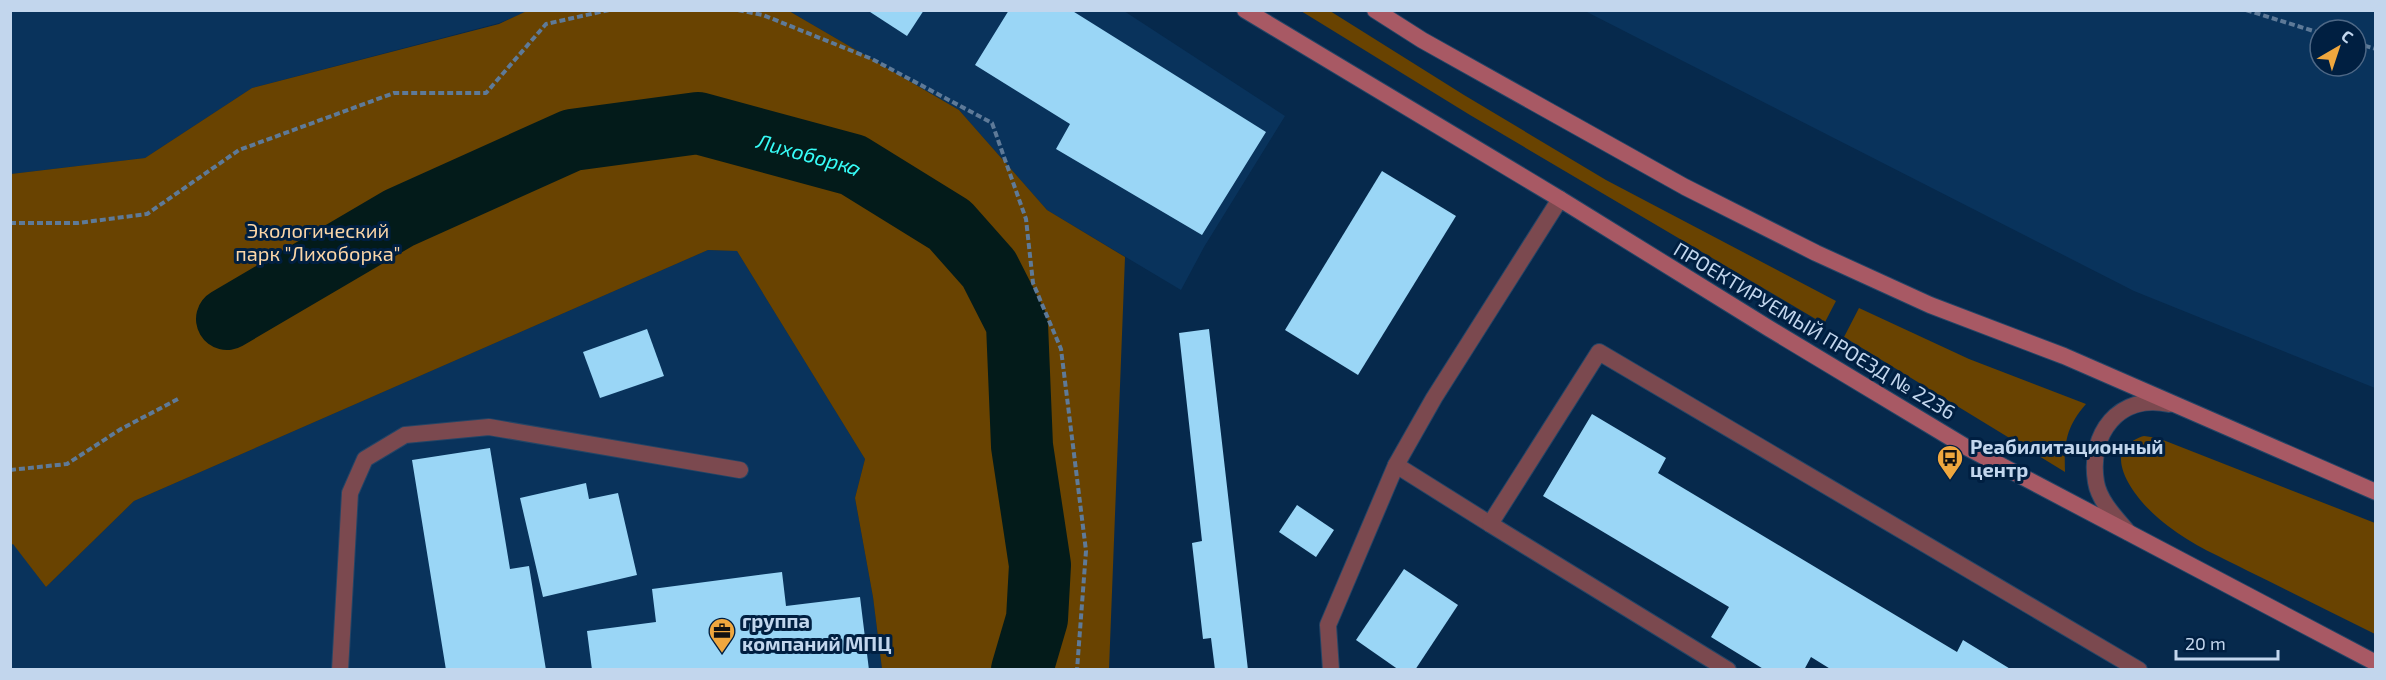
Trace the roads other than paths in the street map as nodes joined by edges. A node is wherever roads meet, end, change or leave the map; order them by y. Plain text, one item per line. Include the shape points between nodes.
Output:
1 (1245, 10) edge
2 (1375, 10) edge
3 (1560, 199) junction
4 (2184, 407) junction
5 (1396, 465) junction
6 (740, 471) dead end
7 (2376, 492) edge
8 (1490, 524) junction
9 (2128, 532) junction
10 (2373, 665) edge
11 (340, 669) edge
12 (1331, 669) edge
13 (1728, 669) edge
14 (2139, 669) edge

1 - 3 main road, ПРОЕКТИРУЕМЫЙ ПРОЕЗД № 2236
2 - 4 main road via 1685,187 1816,253 1930,305
3 - 5 street
3 - 9 main road, ПРОЕКТИРУЕМЫЙ ПРОЕЗД № 2236 via 1966,447
4 - 7 main road
4 - 9 street via 2155,401 2136,403 2118,412 2104,430 2095,454 2096,483 2107,507
5 - 8 street
5 - 12 street via 1328,625
6 - 11 street via 489,427 405,435 365,459 350,493
8 - 13 street
8 - 14 street via 1599,352
9 - 10 main road, ПРОЕКТИРУЕМЫЙ ПРОЕЗД № 2236

